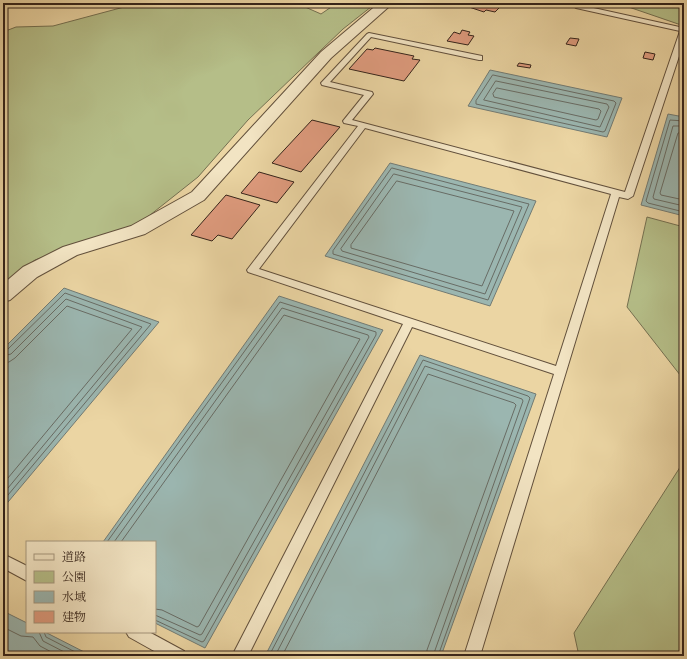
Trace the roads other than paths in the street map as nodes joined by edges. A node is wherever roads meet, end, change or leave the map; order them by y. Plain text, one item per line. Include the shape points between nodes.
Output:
1 (387, 3) edge
2 (572, 3) edge
3 (479, 58) dead end
4 (363, 125) junction
5 (616, 193) junction
6 (3, 295) edge
7 (410, 322) junction
8 (560, 372) junction
9 (3, 561) edge
10 (26, 573) edge
11 (136, 633) edge
12 (179, 656) edge
13 (240, 656) edge
14 (472, 656) edge

1 - 6 street via 326,55 198,196 138,230 70,251 30,272
2 - 5 lane via 578,7 684,30 628,196
3 - 4 lane via 369,35 326,83 369,94 347,121
4 - 5 lane
4 - 7 lane via 252,270
5 - 8 lane
7 - 8 lane
7 - 13 lane
8 - 14 lane
9 - 10 lane
11 - 12 lane

